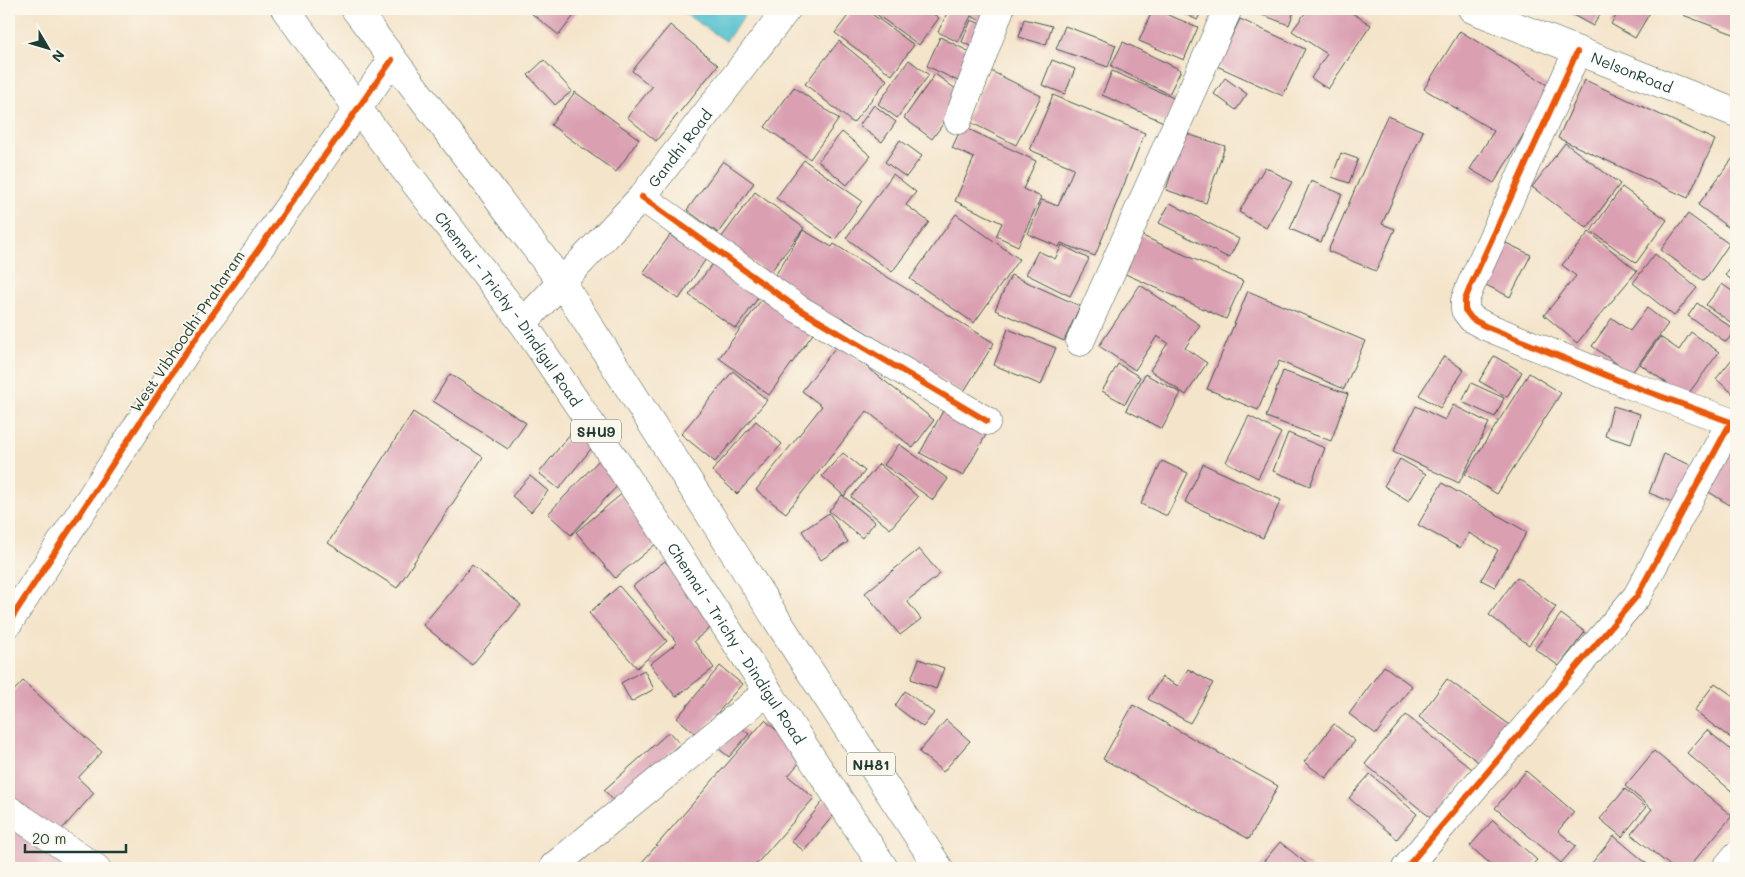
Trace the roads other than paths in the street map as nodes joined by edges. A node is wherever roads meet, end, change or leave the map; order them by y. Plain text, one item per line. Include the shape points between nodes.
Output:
1 (285, 9) edge
2 (355, 9) edge
3 (787, 9) edge
4 (1000, 9) edge
5 (1228, 9) edge
6 (1472, 9) edge
7 (1578, 52) junction
8 (392, 60) junction
9 (358, 109) junction
10 (1736, 114) edge
11 (958, 120) dead end
12 (642, 197) junction
13 (562, 283) junction
14 (523, 323) junction
15 (1080, 342) dead end
16 (987, 421) dead end
17 (1734, 423) edge
18 (9, 622) edge
19 (768, 692) junction
20 (9, 810) edge
21 (1736, 856) edge
22 (554, 866) dead end
23 (96, 868) edge
24 (884, 868) edge
25 (939, 868) edge
26 (1406, 868) edge
27 (1726, 868) edge

1 - 9 main road, Chennai - Trichy - Dindigul Road / SHU9
2 - 8 main road
3 - 12 main road, Gandhi Road
4 - 11 main road
5 - 15 main road
6 - 7 main road, NelsonRoad
7 - 10 main road, NelsonRoad
7 - 17 main road via 1470,287 1465,310 1472,319 1485,326
8 - 9 main road, West Vibhoodhi Praharam
8 - 13 main road
9 - 14 main road, Chennai - Trichy - Dindigul Road / SHU9
9 - 18 main road, West Vibhoodhi Praharam via 184,355
12 - 13 main road, Gandhi Road
12 - 16 main road via 797,308
13 - 14 main road, Gandhi Road
13 - 25 main road, NH81
14 - 19 main road, Chennai - Trichy - Dindigul Road / SHU9
17 - 26 main road via 1637,596
19 - 22 main road
19 - 24 main road, Chennai - Trichy - Dindigul Road / SHU9
20 - 23 main road
21 - 27 main road

